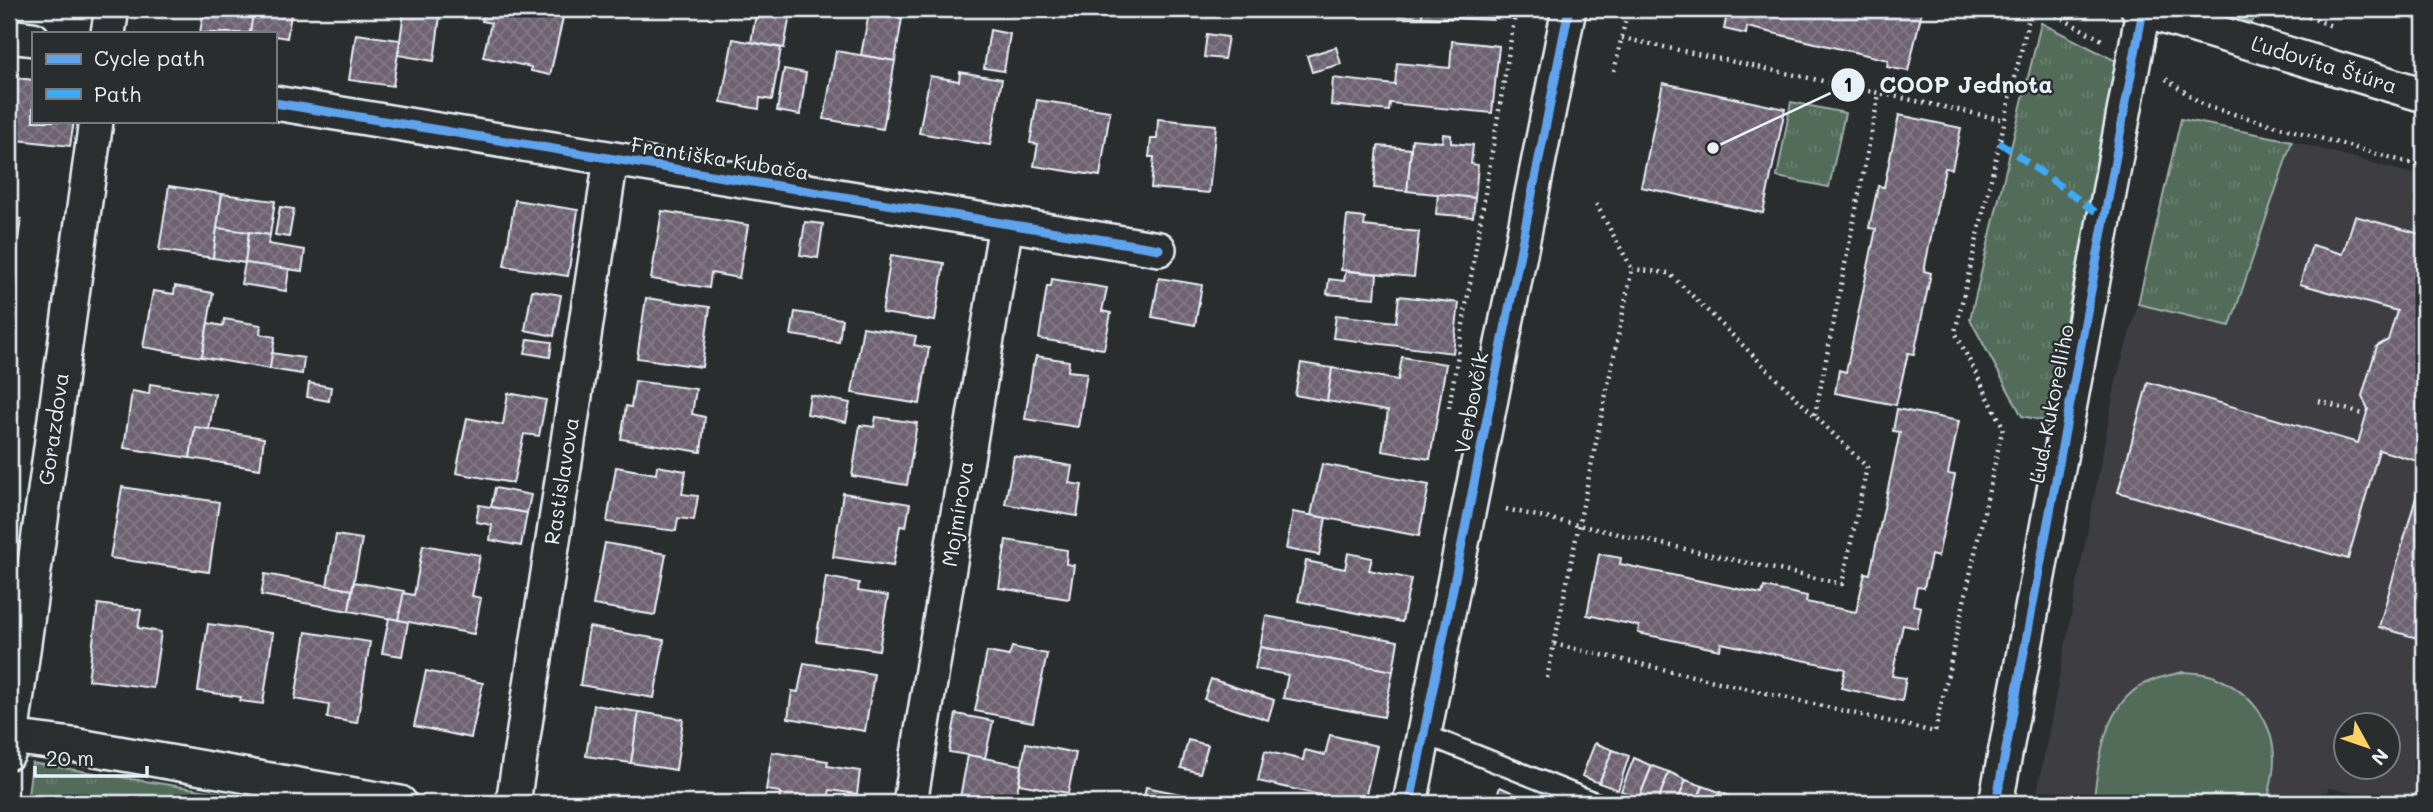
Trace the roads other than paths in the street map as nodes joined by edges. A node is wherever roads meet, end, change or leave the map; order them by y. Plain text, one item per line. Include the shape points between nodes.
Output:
1 (112, 9) edge
2 (1569, 9) edge
3 (2140, 10) edge
4 (108, 32) edge
5 (9, 36) edge
6 (32, 39) edge
7 (2424, 95) edge
8 (276, 103) edge
9 (96, 122) edge
10 (611, 159) junction
11 (1006, 224) junction
12 (1159, 249) dead end
13 (1424, 734) junction
14 (9, 742) edge
15 (400, 803) edge
16 (513, 803) edge
17 (910, 803) edge
18 (1410, 803) edge
19 (1597, 803) edge
20 (1996, 803) edge

1 - 4 street
2 - 13 street, Verbovčík
3 - 7 street, Ľudovíta Štúra
3 - 20 street, Ľud. Kukorelliho
5 - 6 street
8 - 10 street, Františka Kubača
9 - 14 street, Gorazdova
10 - 11 street, Františka Kubača
10 - 16 street, Rastislavova
11 - 12 street, Františka Kubača
11 - 17 street, Mojmírova
13 - 18 street, Verbovčík
13 - 19 lane
14 - 15 street via 73,746

